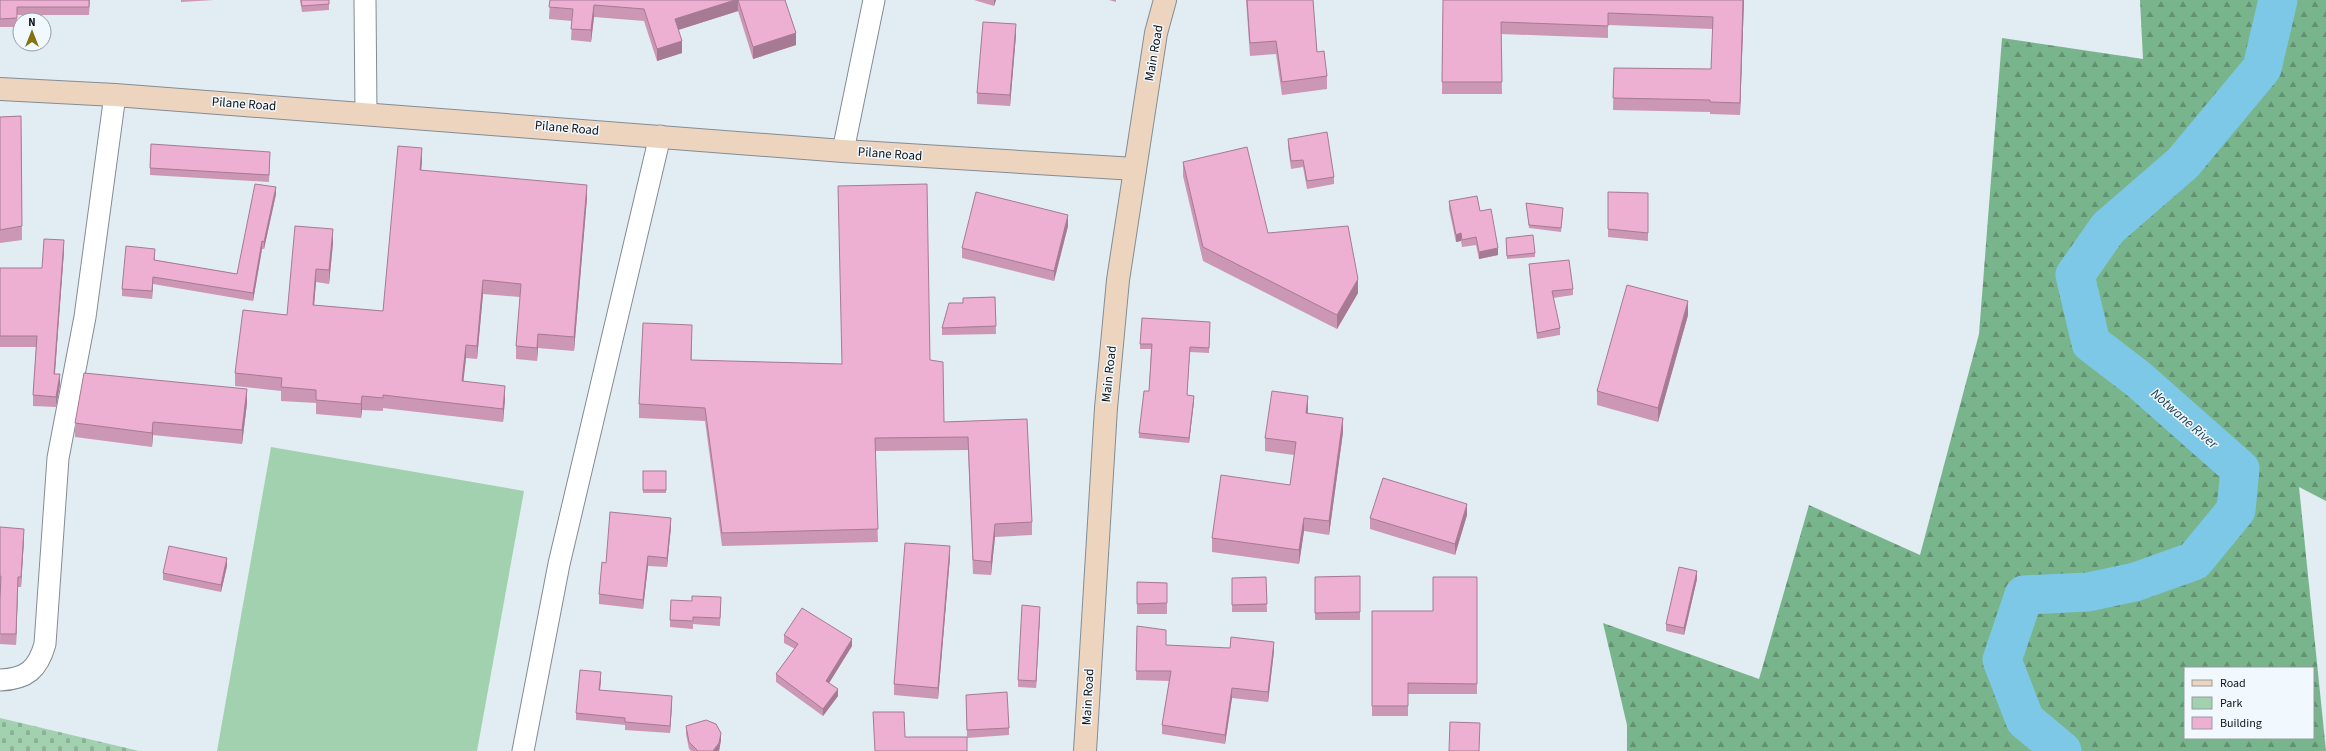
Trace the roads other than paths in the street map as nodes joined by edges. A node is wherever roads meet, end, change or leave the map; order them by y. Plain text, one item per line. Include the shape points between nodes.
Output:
1 (365, 0) edge
2 (874, 0) edge
3 (1165, 0) edge
4 (0, 89) edge
5 (115, 95) junction
6 (366, 113) junction
7 (660, 136) junction
8 (843, 151) junction
9 (1134, 169) junction
10 (0, 680) edge
11 (523, 751) edge
12 (1085, 751) edge

1 - 6 street
2 - 8 street
3 - 9 main road, Main Road via 1156,33
4 - 5 main road, Pilane Road
5 - 6 main road, Pilane Road
5 - 10 street via 85,317 58,458 45,644 41,660 30,673
6 - 7 main road, Pilane Road
7 - 8 main road, Pilane Road
7 - 11 street via 560,556
8 - 9 main road, Pilane Road
9 - 12 main road, Main Road via 1118,280 1106,408

